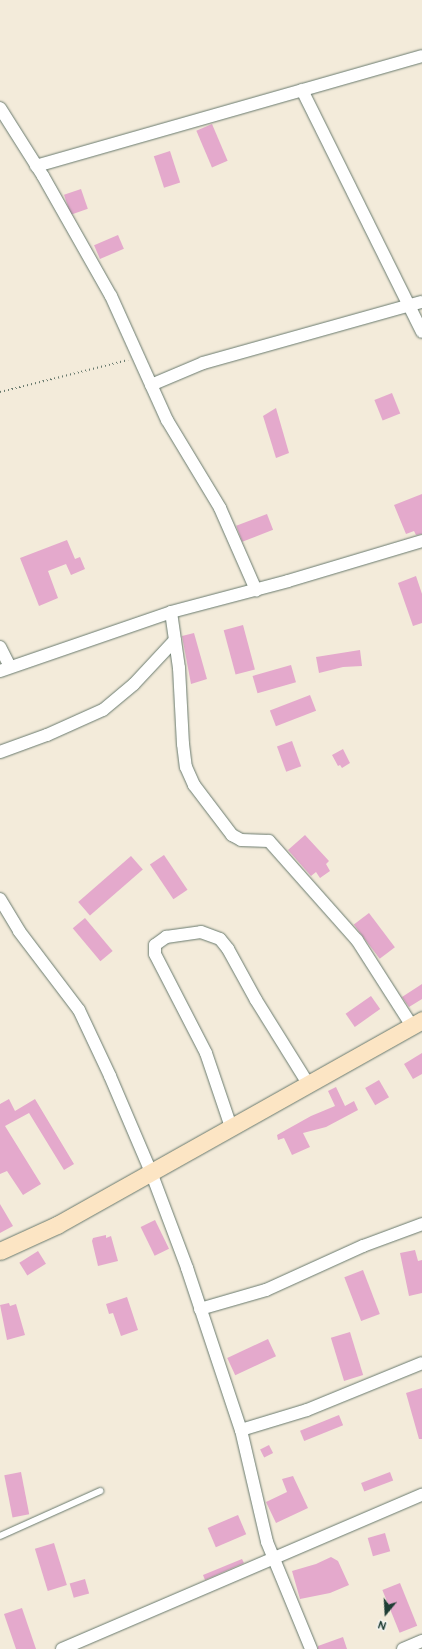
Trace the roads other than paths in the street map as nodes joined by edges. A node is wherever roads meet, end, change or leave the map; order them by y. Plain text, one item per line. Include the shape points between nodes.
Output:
1 (422, 56) edge
2 (302, 90) junction
3 (0, 108) edge
4 (36, 166) junction
5 (422, 302) edge
6 (408, 306) junction
7 (422, 332) edge
8 (151, 385) junction
9 (422, 541) edge
10 (256, 590) junction
11 (171, 612) junction
12 (175, 640) junction
13 (0, 648) edge
14 (5, 669) edge
15 (0, 752) edge
16 (0, 899) edge
17 (417, 1023) edge
18 (309, 1085) junction
19 (231, 1127) junction
20 (151, 1172) junction
21 (422, 1224) edge
22 (0, 1251) edge
23 (200, 1309) junction
24 (422, 1363) edge
25 (241, 1430) junction
26 (100, 1491) dead end
27 (422, 1495) edge
28 (0, 1536) edge
29 (275, 1559) junction
30 (422, 1641) edge
31 (62, 1649) edge
32 (311, 1649) edge
33 (403, 1649) edge

1 - 2 street
2 - 4 street
2 - 6 street
3 - 4 street
4 - 8 street via 110,296
5 - 6 street
6 - 7 street
6 - 8 street via 203,363
8 - 10 street via 167,420 220,508
9 - 10 street
10 - 11 street
11 - 12 street
11 - 14 street
12 - 15 street via 134,684 103,710 47,735
12 - 17 street via 182,744 186,767 194,785 232,835 241,840 269,841 357,940
13 - 14 street
16 - 20 street via 19,930 79,1010
17 - 18 street
18 - 19 street
18 - 19 street via 220,939 201,932 166,937 155,945 155,954 206,1053
19 - 20 street
20 - 22 street via 57,1225
20 - 23 street
21 - 23 street via 363,1246 266,1290
23 - 25 street
24 - 25 street via 308,1410
25 - 29 street via 267,1542
26 - 28 lane
27 - 29 street
29 - 31 street
29 - 32 street
30 - 33 street

